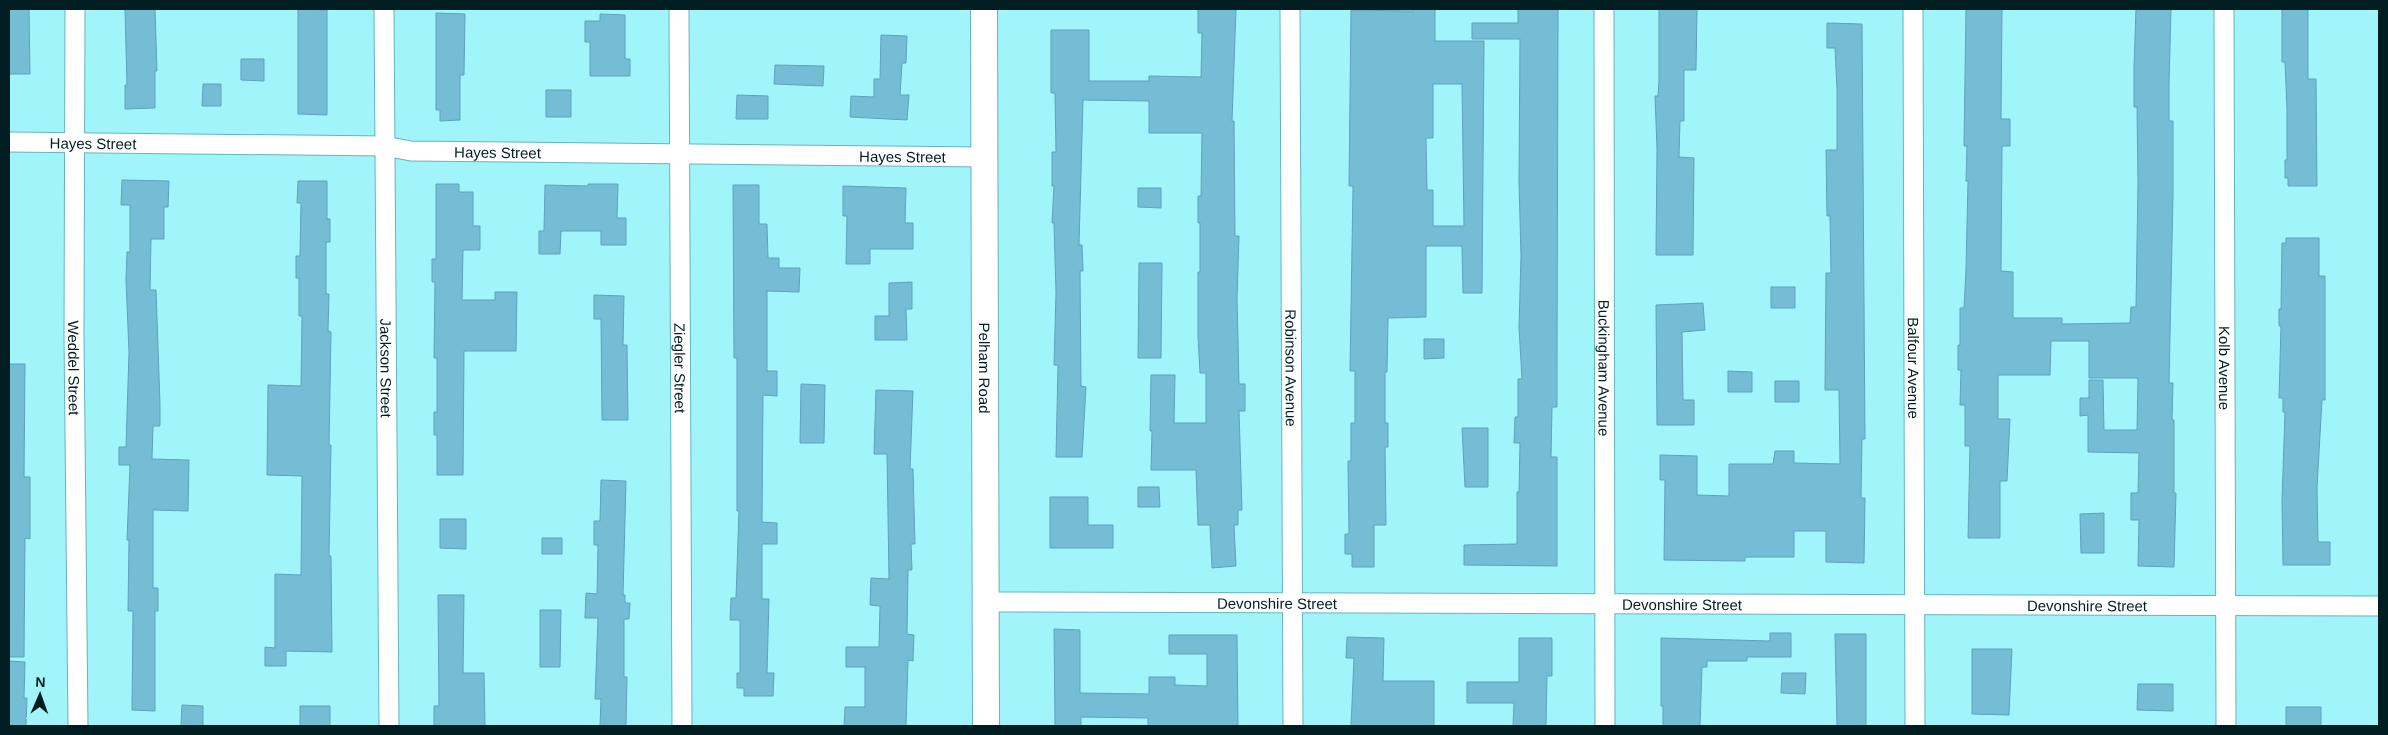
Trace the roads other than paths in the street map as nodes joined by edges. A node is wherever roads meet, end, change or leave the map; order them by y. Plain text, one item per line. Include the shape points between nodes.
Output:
1 (75, 9) edge
2 (384, 9) edge
3 (679, 9) edge
4 (984, 9) edge
5 (1290, 9) edge
6 (1604, 9) edge
7 (1912, 9) edge
8 (2224, 9) edge
9 (9, 142) edge
10 (76, 142) junction
11 (384, 146) junction
12 (679, 155) junction
13 (985, 157) junction
14 (1292, 601) junction
15 (986, 602) junction
16 (1605, 604) junction
17 (1914, 605) junction
18 (2226, 606) junction
19 (2379, 606) edge
20 (78, 726) edge
21 (389, 726) edge
22 (682, 726) edge
23 (986, 726) edge
24 (1292, 726) edge
25 (1605, 726) edge
26 (1914, 726) edge
27 (2226, 726) edge

1 - 10 street, Weddel Street
2 - 11 street, Jackson Street
3 - 12 street, Ziegler Street
4 - 13 main road, Pelham Road
5 - 14 street, Robinson Avenue
6 - 16 street, Buckingham Avenue
7 - 17 street, Balfour Avenue
8 - 18 street, Kolb Avenue
9 - 10 street, Hayes Street
10 - 11 street, Hayes Street
10 - 20 street, Weddel Street via 74,334
11 - 12 street, Hayes Street via 411,151
11 - 21 street, Jackson Street
12 - 13 street, Hayes Street
12 - 22 street, Ziegler Street
13 - 15 main road, Pelham Road
14 - 15 street, Devonshire Street
14 - 16 street, Devonshire Street
14 - 24 street, Robinson Avenue
15 - 23 main road, Pelham Road
16 - 17 street, Devonshire Street
16 - 25 street, Buckingham Avenue
17 - 18 street, Devonshire Street
17 - 26 street, Balfour Avenue
18 - 19 street, Devonshire Street
18 - 27 street, Kolb Avenue

